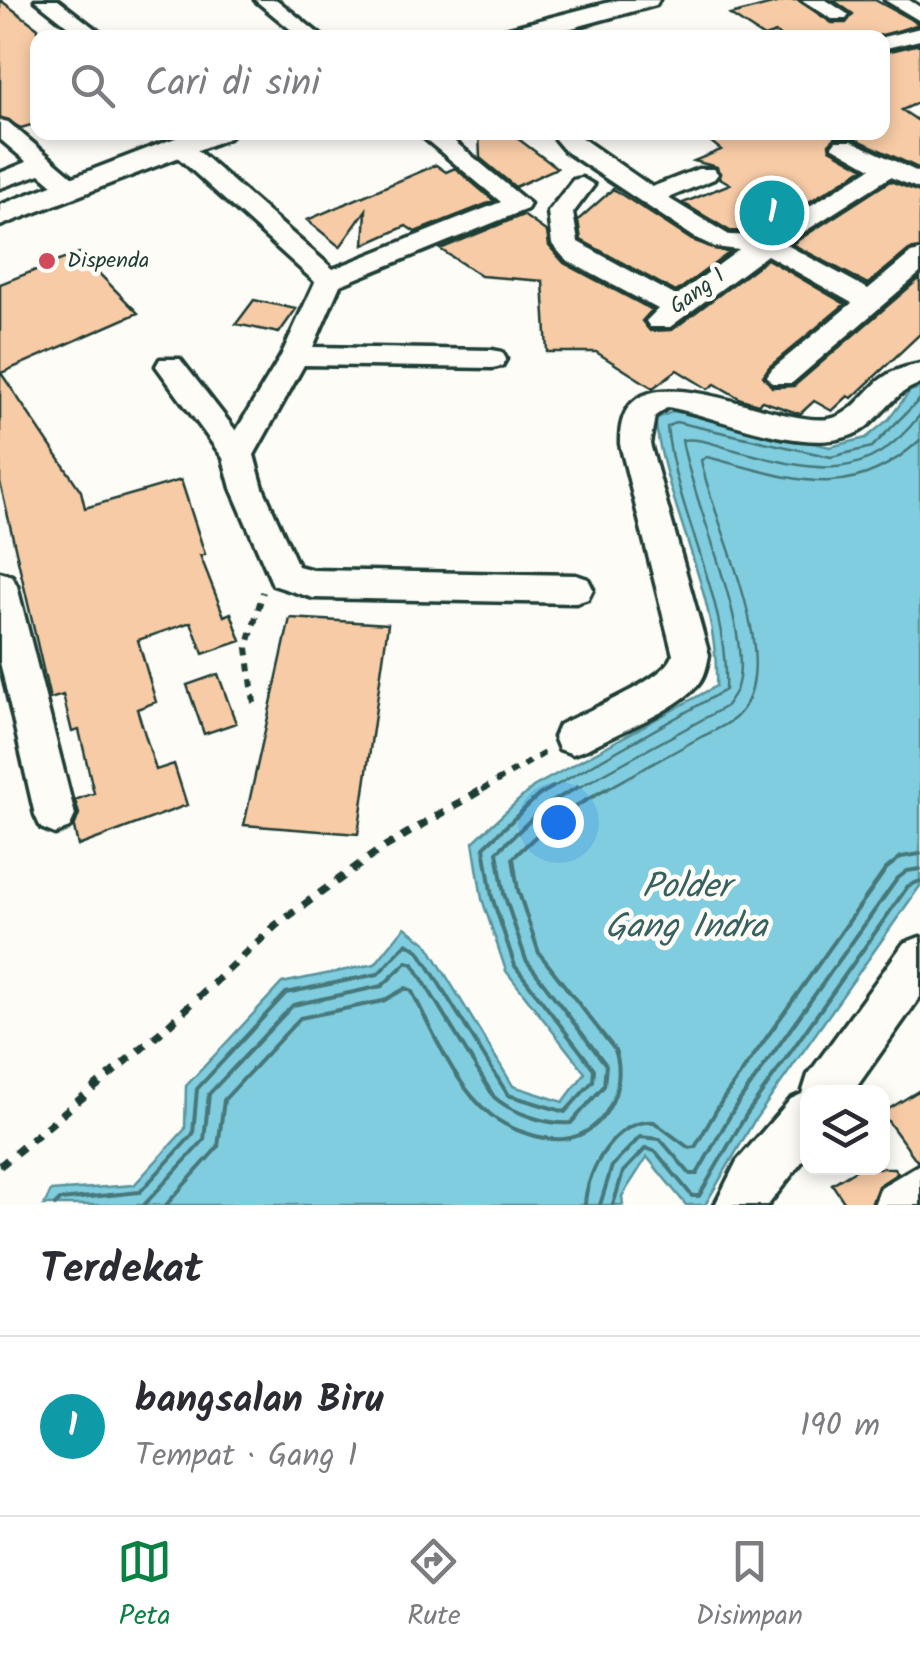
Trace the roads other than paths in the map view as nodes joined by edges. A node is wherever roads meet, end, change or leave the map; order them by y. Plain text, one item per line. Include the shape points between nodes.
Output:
1 (45, 0) edge
2 (265, 0) edge
3 (647, 0) edge
4 (812, 0) edge
5 (895, 0) edge
6 (839, 15) dead end
7 (920, 15) edge
8 (86, 30) edge
9 (304, 30) edge
10 (533, 30) edge
11 (920, 34) edge
12 (890, 41) edge
13 (5, 139) edge
14 (200, 140) edge
15 (438, 140) edge
16 (570, 140) edge
17 (844, 146) dead end
18 (180, 148) junction
19 (45, 165) junction
20 (889, 167) junction
21 (609, 171) junction
22 (706, 174) dead end
23 (0, 181) edge
24 (920, 182) edge
25 (582, 185) junction
26 (69, 186) junction
27 (652, 196) junction
28 (518, 204) junction
29 (0, 216) edge
30 (766, 244) junction
31 (920, 259) edge
32 (328, 280) junction
33 (869, 301) junction
34 (295, 356) junction
35 (492, 359) dead end
36 (170, 366) dead end
37 (920, 374) edge
38 (782, 376) dead end
39 (238, 455) junction
40 (0, 586) edge
41 (576, 589) dead end
42 (573, 736) road end
43 (55, 816) dead end
44 (920, 959) edge
45 (830, 1085) edge
46 (800, 1125) edge
47 (920, 1189) edge
48 (740, 1205) edge
49 (899, 1205) edge

1 - 8 street
2 - 9 street
3 - 10 main road
4 - 6 street
5 - 7 street
11 - 12 street
13 - 19 street
14 - 18 main road
15 - 28 street
16 - 21 street
17 - 20 street
18 - 26 main road
18 - 32 street
19 - 23 street
19 - 26 street
20 - 24 street
20 - 30 street, Gang 1
21 - 25 street
21 - 27 street
22 - 27 street
25 - 28 street
25 - 30 street, Gang 1 via 560,212 564,244 669,314
26 - 29 main road
27 - 30 street via 716,239
28 - 32 street
30 - 33 street
31 - 33 street
32 - 34 street
33 - 38 street
34 - 35 street
34 - 39 street
36 - 39 street
37 - 42 street via 896,380 865,413 836,430 666,398 638,413 635,444 692,655 686,673 664,689
39 - 41 street via 284,576 312,584
40 - 43 street
44 - 45 street
46 - 48 street
47 - 49 street

